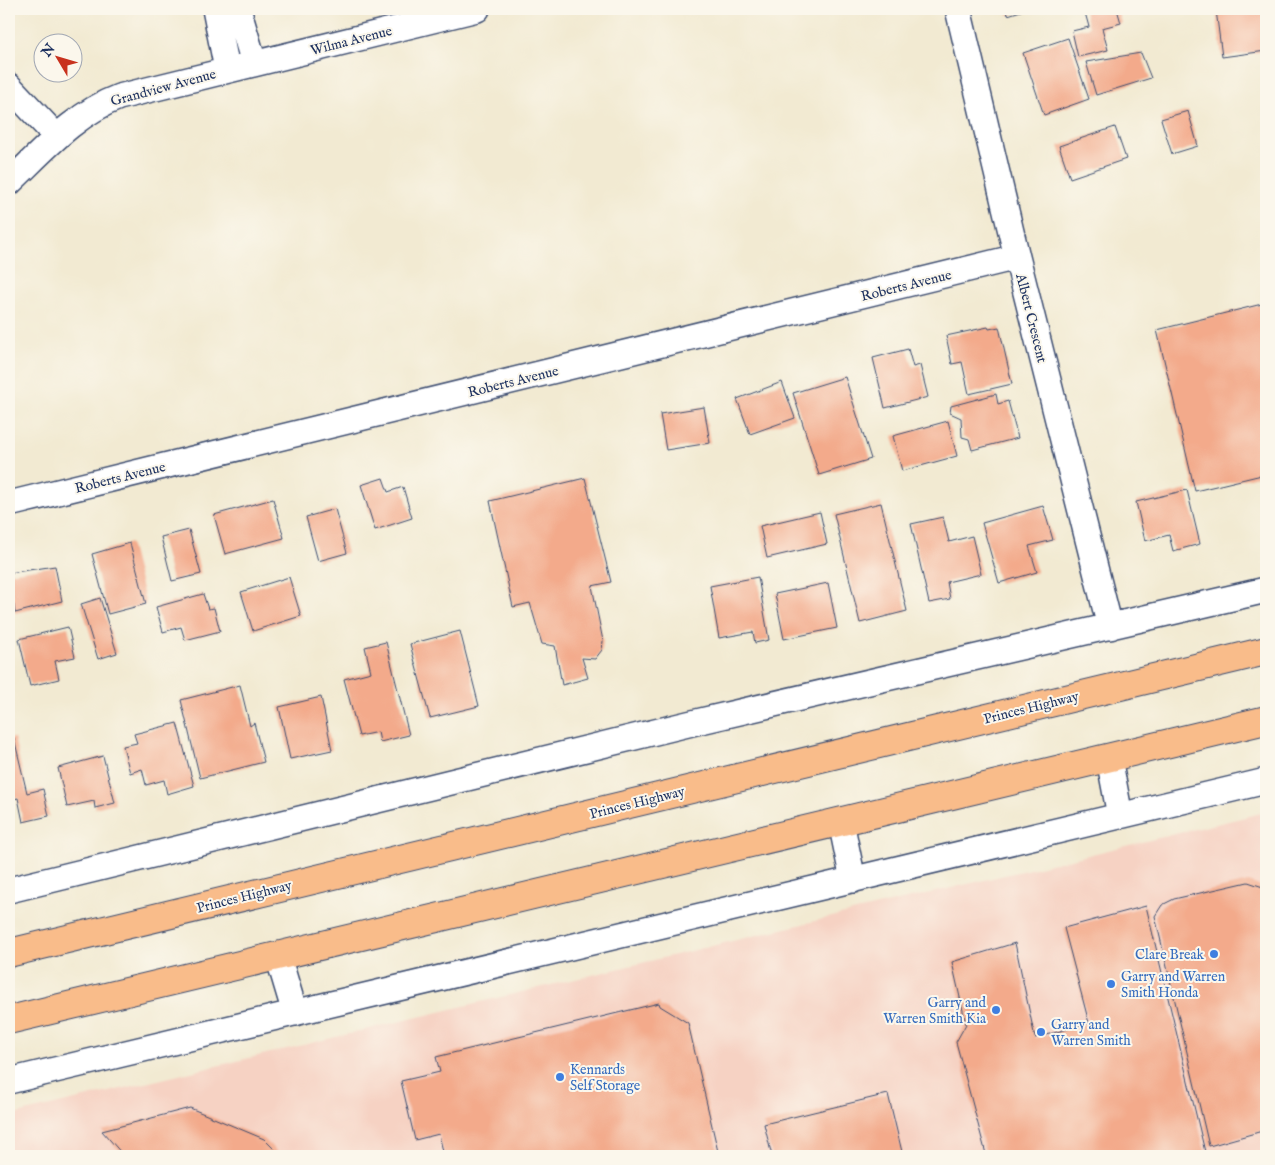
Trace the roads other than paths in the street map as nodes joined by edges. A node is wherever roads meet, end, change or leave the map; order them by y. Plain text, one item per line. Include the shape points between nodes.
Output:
1 (215, 9) edge
2 (238, 9) edge
3 (477, 9) edge
4 (959, 14) edge
5 (254, 63) junction
6 (227, 69) junction
7 (9, 86) edge
8 (57, 137) junction
9 (9, 183) edge
10 (1017, 258) junction
11 (9, 504) edge
12 (1266, 590) edge
13 (1110, 627) junction
14 (1266, 651) edge
15 (1266, 720) edge
16 (1109, 758) junction
17 (1266, 781) edge
18 (1120, 816) junction
19 (841, 822) junction
20 (853, 880) junction
21 (9, 890) edge
22 (9, 953) edge
23 (278, 956) junction
24 (295, 1013) junction
25 (9, 1020) edge
26 (9, 1081) edge

1 - 6 street, Grandview Avenue
2 - 5 street
3 - 5 street, Wilma Avenue
4 - 10 street, Albert Crescent
5 - 6 street, Grandview Avenue
6 - 8 street, Grandview Avenue via 100,104
7 - 8 street
8 - 9 street, Grandview Avenue
10 - 11 street, Roberts Avenue
10 - 13 street, Albert Crescent
12 - 13 street
13 - 21 street via 688,724
14 - 22 highway, Princes Highway
15 - 16 highway
16 - 18 street
16 - 19 highway
17 - 18 street
18 - 20 street
19 - 20 street
19 - 23 highway
20 - 24 street
23 - 24 street
23 - 25 highway
24 - 26 street

